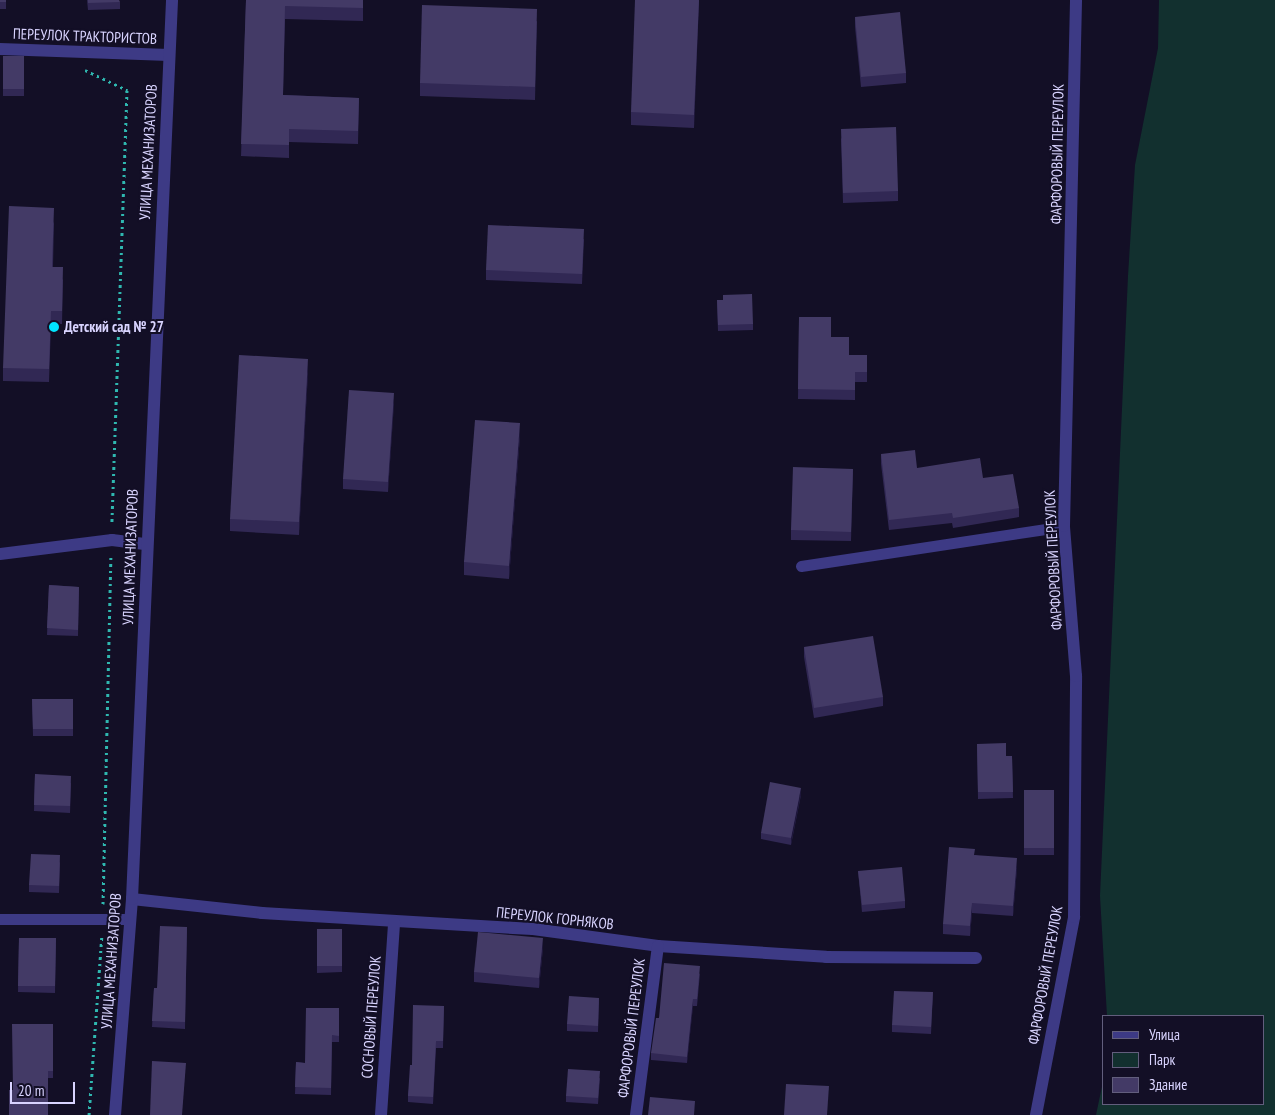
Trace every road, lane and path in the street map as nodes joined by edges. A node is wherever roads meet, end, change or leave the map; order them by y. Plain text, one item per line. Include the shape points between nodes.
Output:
1 (172, 0) edge
2 (1076, 0) edge
3 (0, 48) edge
4 (169, 55) junction
5 (1064, 526) junction
6 (147, 544) junction
7 (0, 554) edge
8 (801, 566) dead end
9 (132, 899) junction
10 (0, 919) edge
11 (130, 919) junction
12 (394, 922) junction
13 (658, 946) junction
14 (976, 958) dead end
15 (115, 1115) edge
16 (381, 1115) edge
17 (636, 1115) edge
18 (1036, 1115) edge

1 - 4 street, УЛИЦА МЕХАНИЗАТОРОВ
2 - 5 street, ФАРФОРОВЫЙ ПЕРЕУЛОК
3 - 4 street, ПЕРЕУЛОК ТРАКТОРИСТОВ
4 - 6 street, УЛИЦА МЕХАНИЗАТОРОВ
5 - 8 lane
5 - 18 street, ФАРФОРОВЫЙ ПЕРЕУЛОК via 1076,676 1074,917
6 - 7 street via 112,540
6 - 9 street, УЛИЦА МЕХАНИЗАТОРОВ
9 - 11 street, УЛИЦА МЕХАНИЗАТОРОВ
9 - 12 street, ПЕРЕУЛОК ГОРНЯКОВ via 262,913
10 - 11 lane
11 - 15 street, УЛИЦА МЕХАНИЗАТОРОВ
12 - 13 street, ПЕРЕУЛОК ГОРНЯКОВ via 533,929
12 - 16 street, СОСНОВЫЙ ПЕРЕУЛОК
13 - 14 street, ПЕРЕУЛОК ГОРНЯКОВ via 826,957
13 - 17 street, ФАРФОРОВЫЙ ПЕРЕУЛОК

